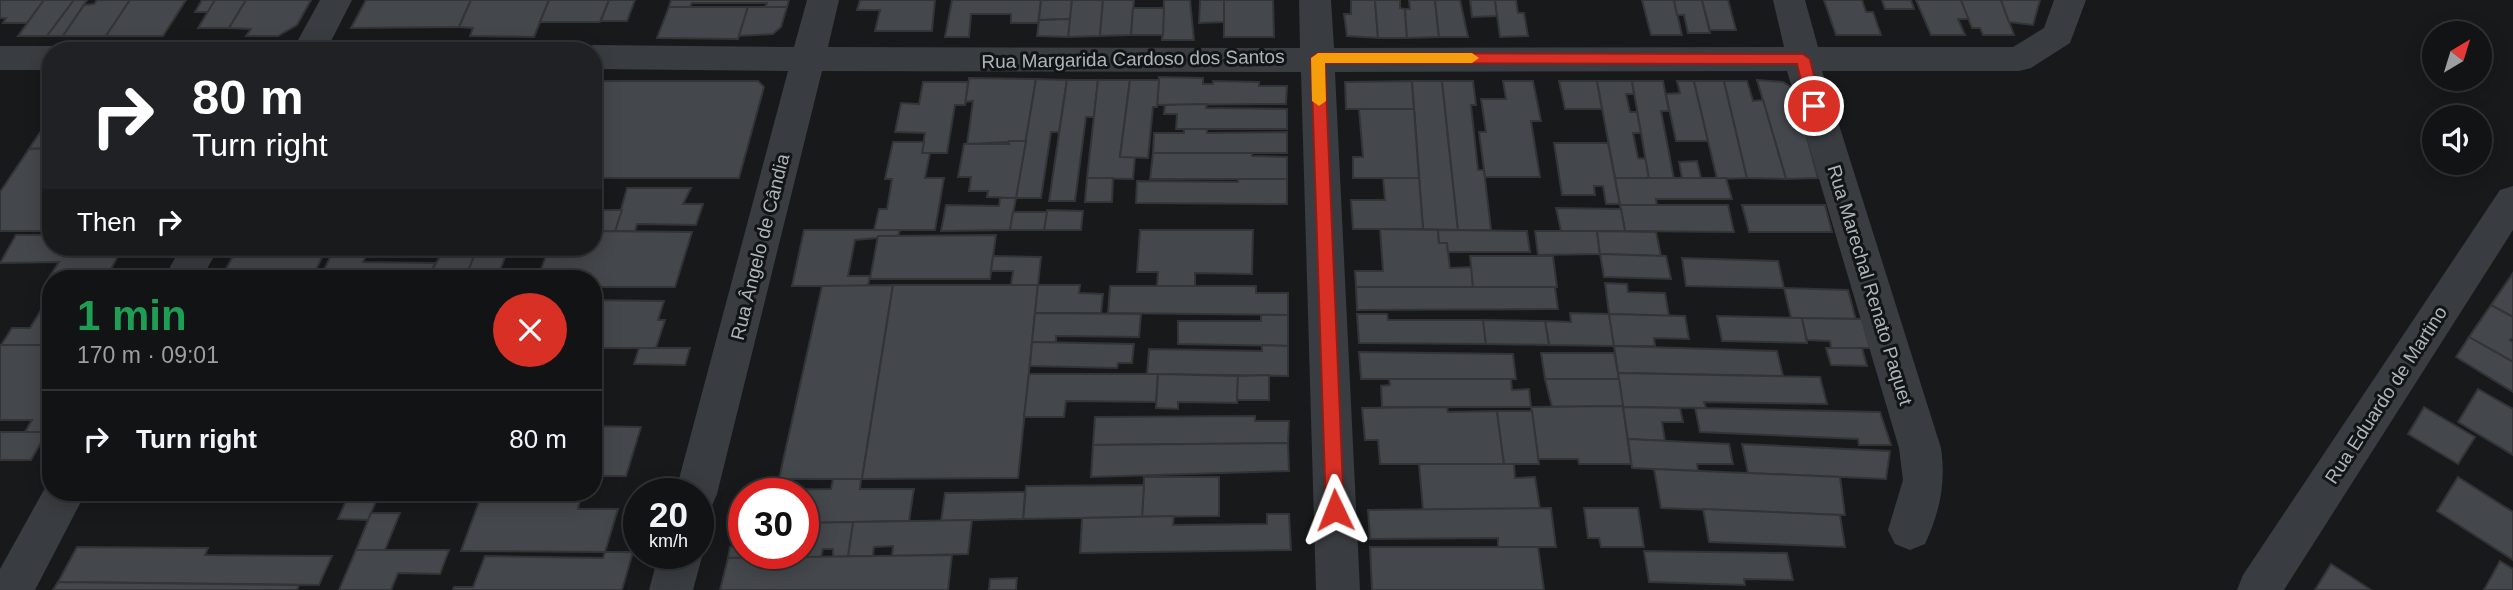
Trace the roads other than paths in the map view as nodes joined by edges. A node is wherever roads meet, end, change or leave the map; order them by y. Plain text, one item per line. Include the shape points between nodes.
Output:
1 (337, 0) edge
2 (823, 0) edge
3 (1315, 0) edge
4 (1789, 0) edge
5 (2070, 0) edge
6 (314, 42) edge
7 (602, 57) edge
8 (0, 58) edge
9 (42, 58) edge
10 (1318, 58) junction
11 (1803, 59) junction
12 (807, 60) junction
13 (2513, 200) edge
14 (700, 478) edge
15 (60, 501) edge
16 (1910, 530) dead end
17 (677, 569) edge
18 (12, 590) edge
19 (671, 590) edge
20 (1338, 590) edge
21 (2259, 590) edge

1 - 6 street
2 - 12 street, Rua Ângelo de Cândia
3 - 10 street
4 - 11 street, Rua Marechal Renato Paquet
5 - 11 street, Rua Margarida Cardoso dos Santos via 2058,35 2019,59
7 - 12 street, Rua Margarida Cardoso dos Santos
8 - 9 street
10 - 11 street, Rua Margarida Cardoso dos Santos
10 - 12 street, Rua Margarida Cardoso dos Santos
10 - 20 street
11 - 16 street, Rua Marechal Renato Paquet via 1806,82 1920,448 1924,480
12 - 14 street, Rua Ângelo de Cândia
13 - 21 street, Rua Eduardo de Martino
15 - 18 street
17 - 19 street

